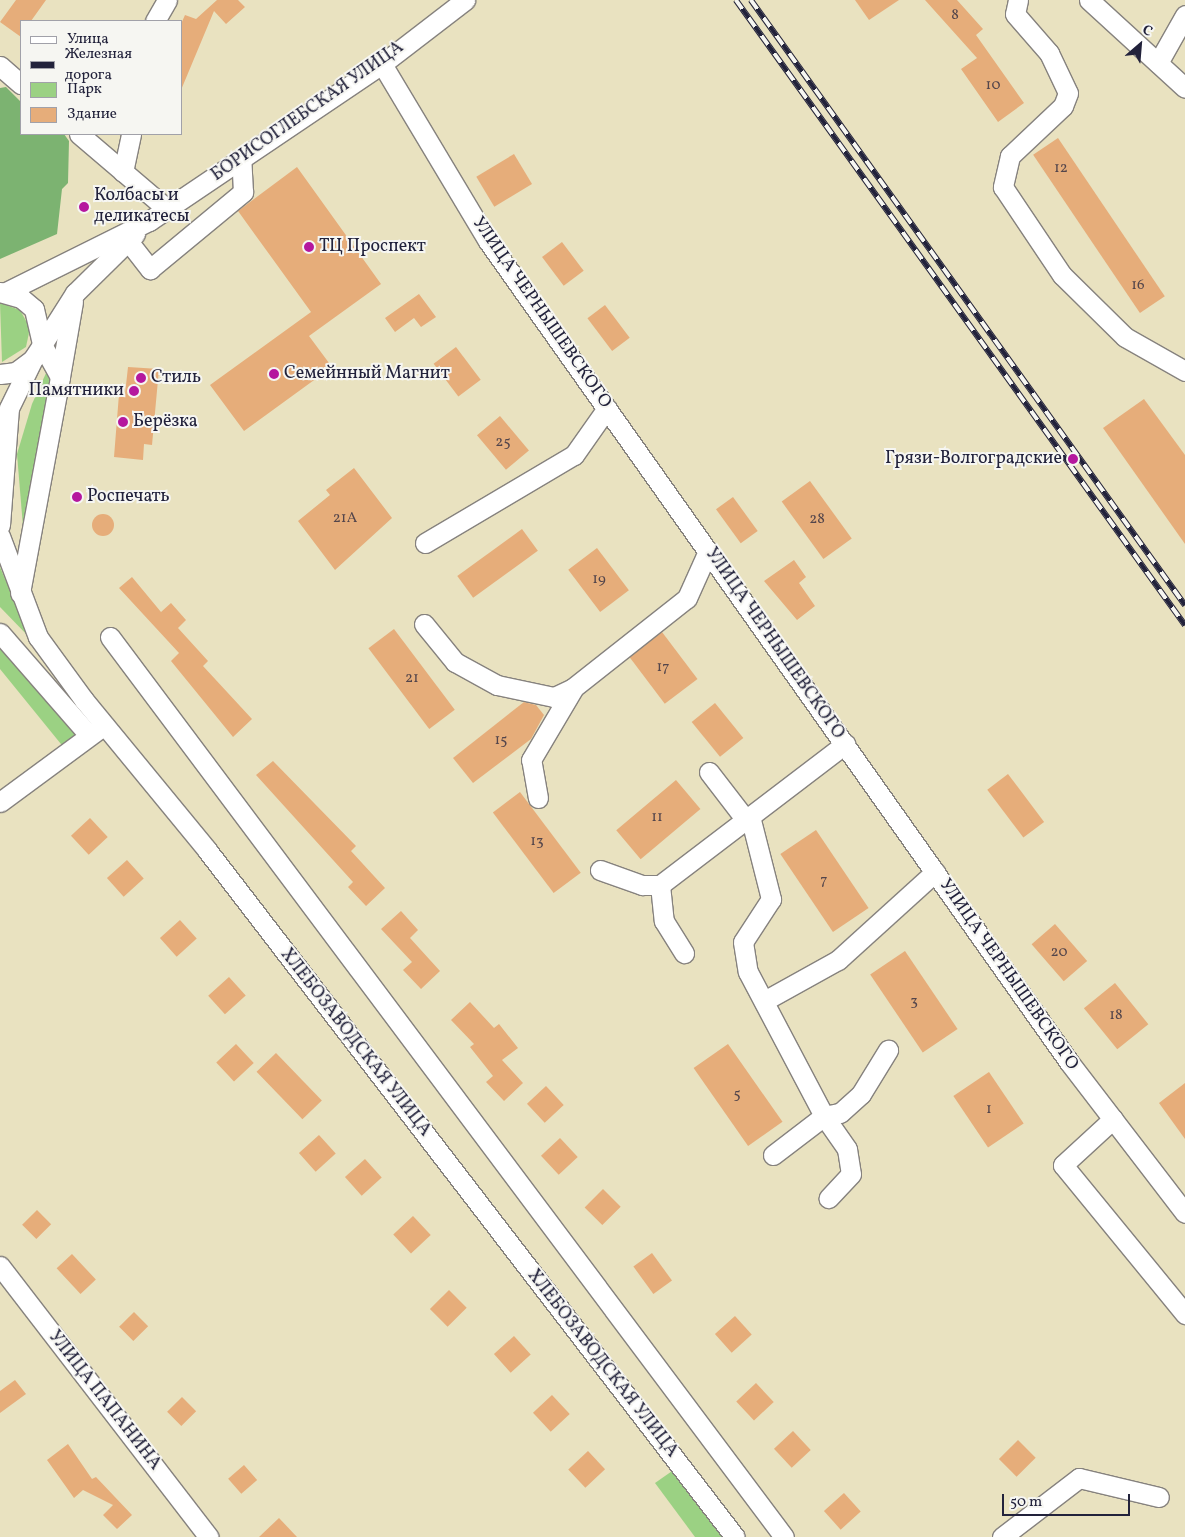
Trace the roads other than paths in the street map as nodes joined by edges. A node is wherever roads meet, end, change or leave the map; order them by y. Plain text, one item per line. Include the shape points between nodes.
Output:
1 (167, 0) edge
2 (465, 0) edge
3 (1018, 0) edge
4 (1089, 0) edge
5 (1185, 15) edge
6 (156, 20) edge
7 (1158, 63) junction
8 (382, 64) junction
9 (0, 66) edge
10 (20, 83) edge
11 (1185, 88) edge
12 (80, 135) edge
13 (131, 135) edge
14 (240, 159) junction
15 (123, 172) junction
16 (167, 209) junction
17 (148, 221) junction
18 (128, 241) junction
19 (3, 292) edge
20 (75, 293) junction
21 (37, 352) junction
22 (1185, 371) edge
23 (0, 374) edge
24 (60, 377) junction
25 (607, 408) junction
26 (0, 525) edge
27 (0, 536) edge
28 (425, 543) dead end
29 (708, 550) junction
30 (20, 596) junction
31 (424, 624) dead end
32 (0, 633) edge
33 (110, 637) dead end
34 (573, 688) junction
35 (106, 725) junction
36 (89, 735) junction
37 (845, 744) junction
38 (709, 772) dead end
39 (538, 798) dead end
40 (0, 802) edge
41 (748, 818) junction
42 (600, 870) dead end
43 (935, 872) junction
44 (660, 885) junction
45 (684, 953) dead end
46 (764, 1001) junction
47 (888, 1050) dead end
48 (824, 1116) junction
49 (1113, 1119) junction
50 (773, 1155) dead end
51 (829, 1198) dead end
52 (1181, 1201) edge
53 (0, 1266) edge
54 (1185, 1314) edge
55 (1159, 1497) dead end
56 (209, 1537) edge
57 (735, 1537) edge
58 (784, 1537) edge
59 (1002, 1537) edge

1 - 6 street
2 - 8 street, БОРИСОГЛЕБСКАЯ УЛИЦА
3 - 22 street via 1016,14 1049,53 1068,93 1064,106 1010,156 1003,187 1062,275 1125,337
4 - 7 street
5 - 7 street
7 - 11 street
8 - 14 street, БОРИСОГЛЕБСКАЯ УЛИЦА
8 - 25 street, УЛИЦА ЧЕРНЫШЕВСКОГО via 488,241
9 - 10 street
12 - 15 street
13 - 15 street
14 - 16 street, БОРИСОГЛЕБСКАЯ УЛИЦА
14 - 18 street via 243,192 150,269
15 - 16 street
16 - 17 street, БОРИСОГЛЕБСКАЯ УЛИЦА
17 - 18 street
17 - 19 street
18 - 20 street
19 - 21 street via 34,310
20 - 21 street
20 - 24 street
21 - 23 street via 16,372
21 - 24 street
21 - 26 street via 9,408
24 - 30 street
25 - 28 street via 574,455
25 - 29 street, УЛИЦА ЧЕРНЫШЕВСКОГО
27 - 30 street, ХЛЕБОЗАВОДСКАЯ УЛИЦА
29 - 34 street via 687,598
29 - 37 street, УЛИЦА ЧЕРНЫШЕВСКОГО
30 - 35 street, ХЛЕБОЗАВОДСКАЯ УЛИЦА via 38,637
31 - 34 street via 455,662 497,685 554,698
32 - 36 street
33 - 58 street
34 - 39 street via 531,760
35 - 36 street
35 - 57 street, ХЛЕБОЗАВОДСКАЯ УЛИЦА
36 - 40 street
37 - 41 street
37 - 43 street, УЛИЦА ЧЕРНЫШЕВСКОГО
38 - 41 street
41 - 44 street
41 - 46 street via 771,899 743,942 748,972
42 - 44 street via 642,885
43 - 46 street via 838,960
43 - 49 street, УЛИЦА ЧЕРНЫШЕВСКОГО
44 - 45 street via 664,921
46 - 48 street
47 - 48 street via 861,1094 840,1113
48 - 50 street
48 - 51 street via 847,1149 851,1174
49 - 52 street, УЛИЦА ЧЕРНЫШЕВСКОГО
49 - 54 street via 1063,1164
53 - 56 street, УЛИЦА ПАПАНИНА
55 - 59 street via 1079,1478

